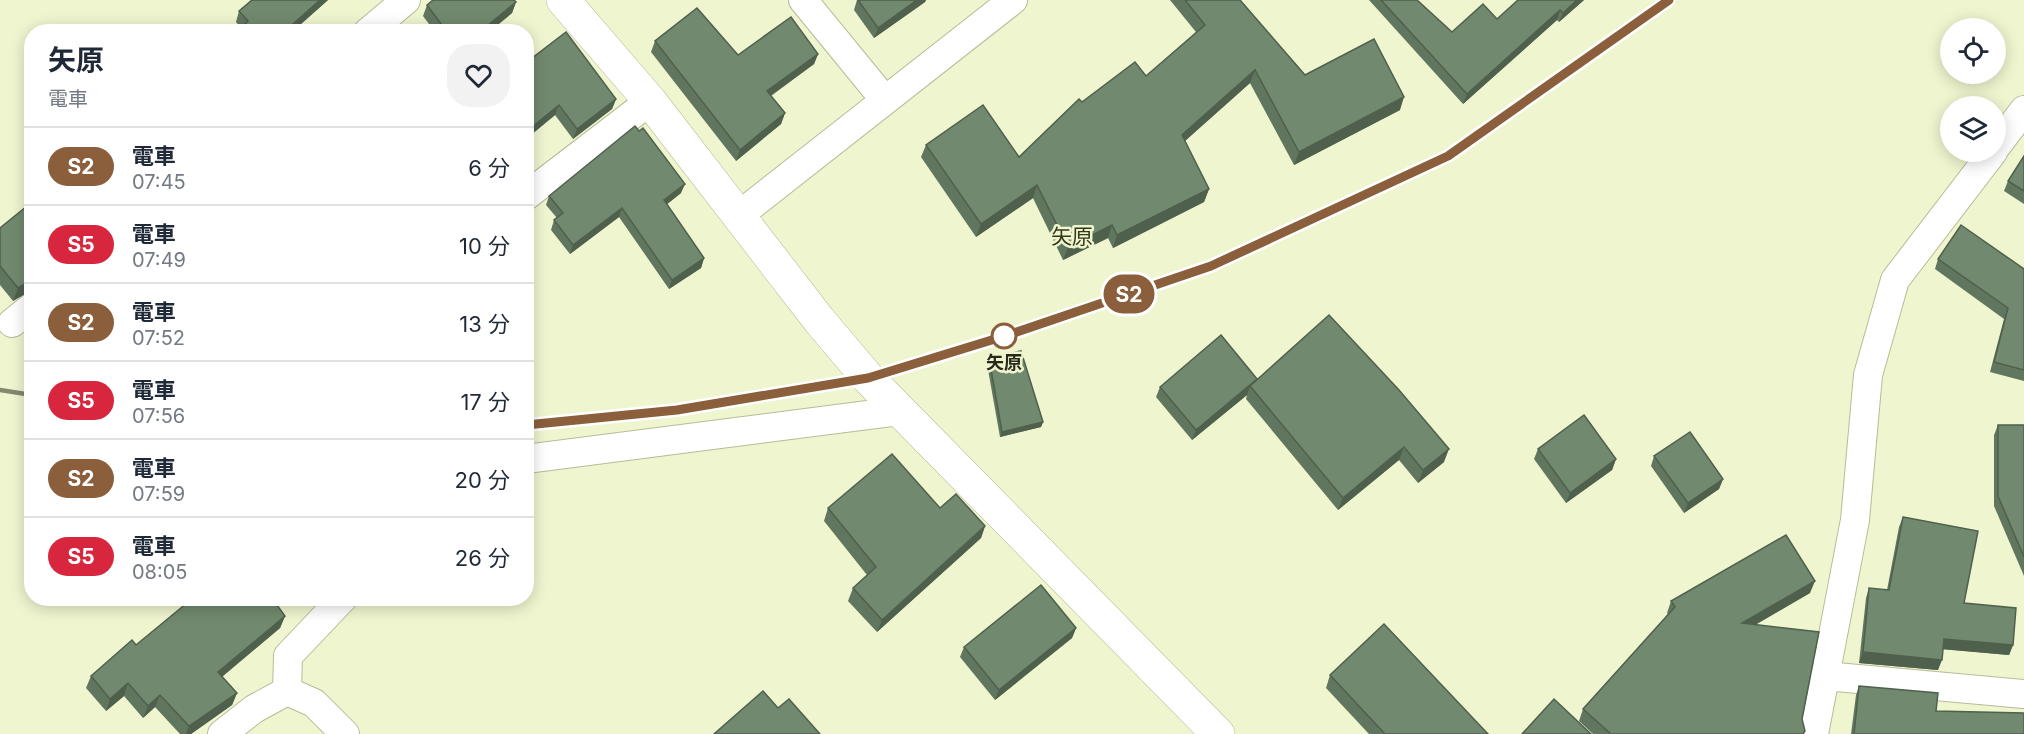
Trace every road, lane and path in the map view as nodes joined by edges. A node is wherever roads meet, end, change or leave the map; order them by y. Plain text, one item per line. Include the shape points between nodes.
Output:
1 (406, 0) edge
2 (563, 0) edge
3 (803, 0) edge
4 (1013, 0) edge
5 (378, 24) edge
6 (884, 99) junction
7 (650, 101) junction
8 (2024, 110) edge
9 (2006, 134) edge
10 (1985, 162) edge
11 (534, 190) edge
12 (738, 216) junction
13 (899, 411) junction
14 (534, 458) edge
15 (335, 606) edge
16 (1825, 676) junction
17 (287, 691) junction
18 (2024, 694) edge
19 (222, 734) edge
20 (345, 734) edge
21 (1218, 734) edge
22 (1814, 734) edge

1 - 5 street
2 - 7 street
3 - 6 street
4 - 6 street
6 - 12 street
7 - 11 street
7 - 12 street
8 - 9 street
10 - 16 street via 1895,280 1868,375 1855,520
12 - 13 street via 819,320
13 - 14 street
13 - 21 street
15 - 17 street via 288,656
16 - 18 street
16 - 22 street
17 - 19 street via 254,709
17 - 20 street via 314,703

